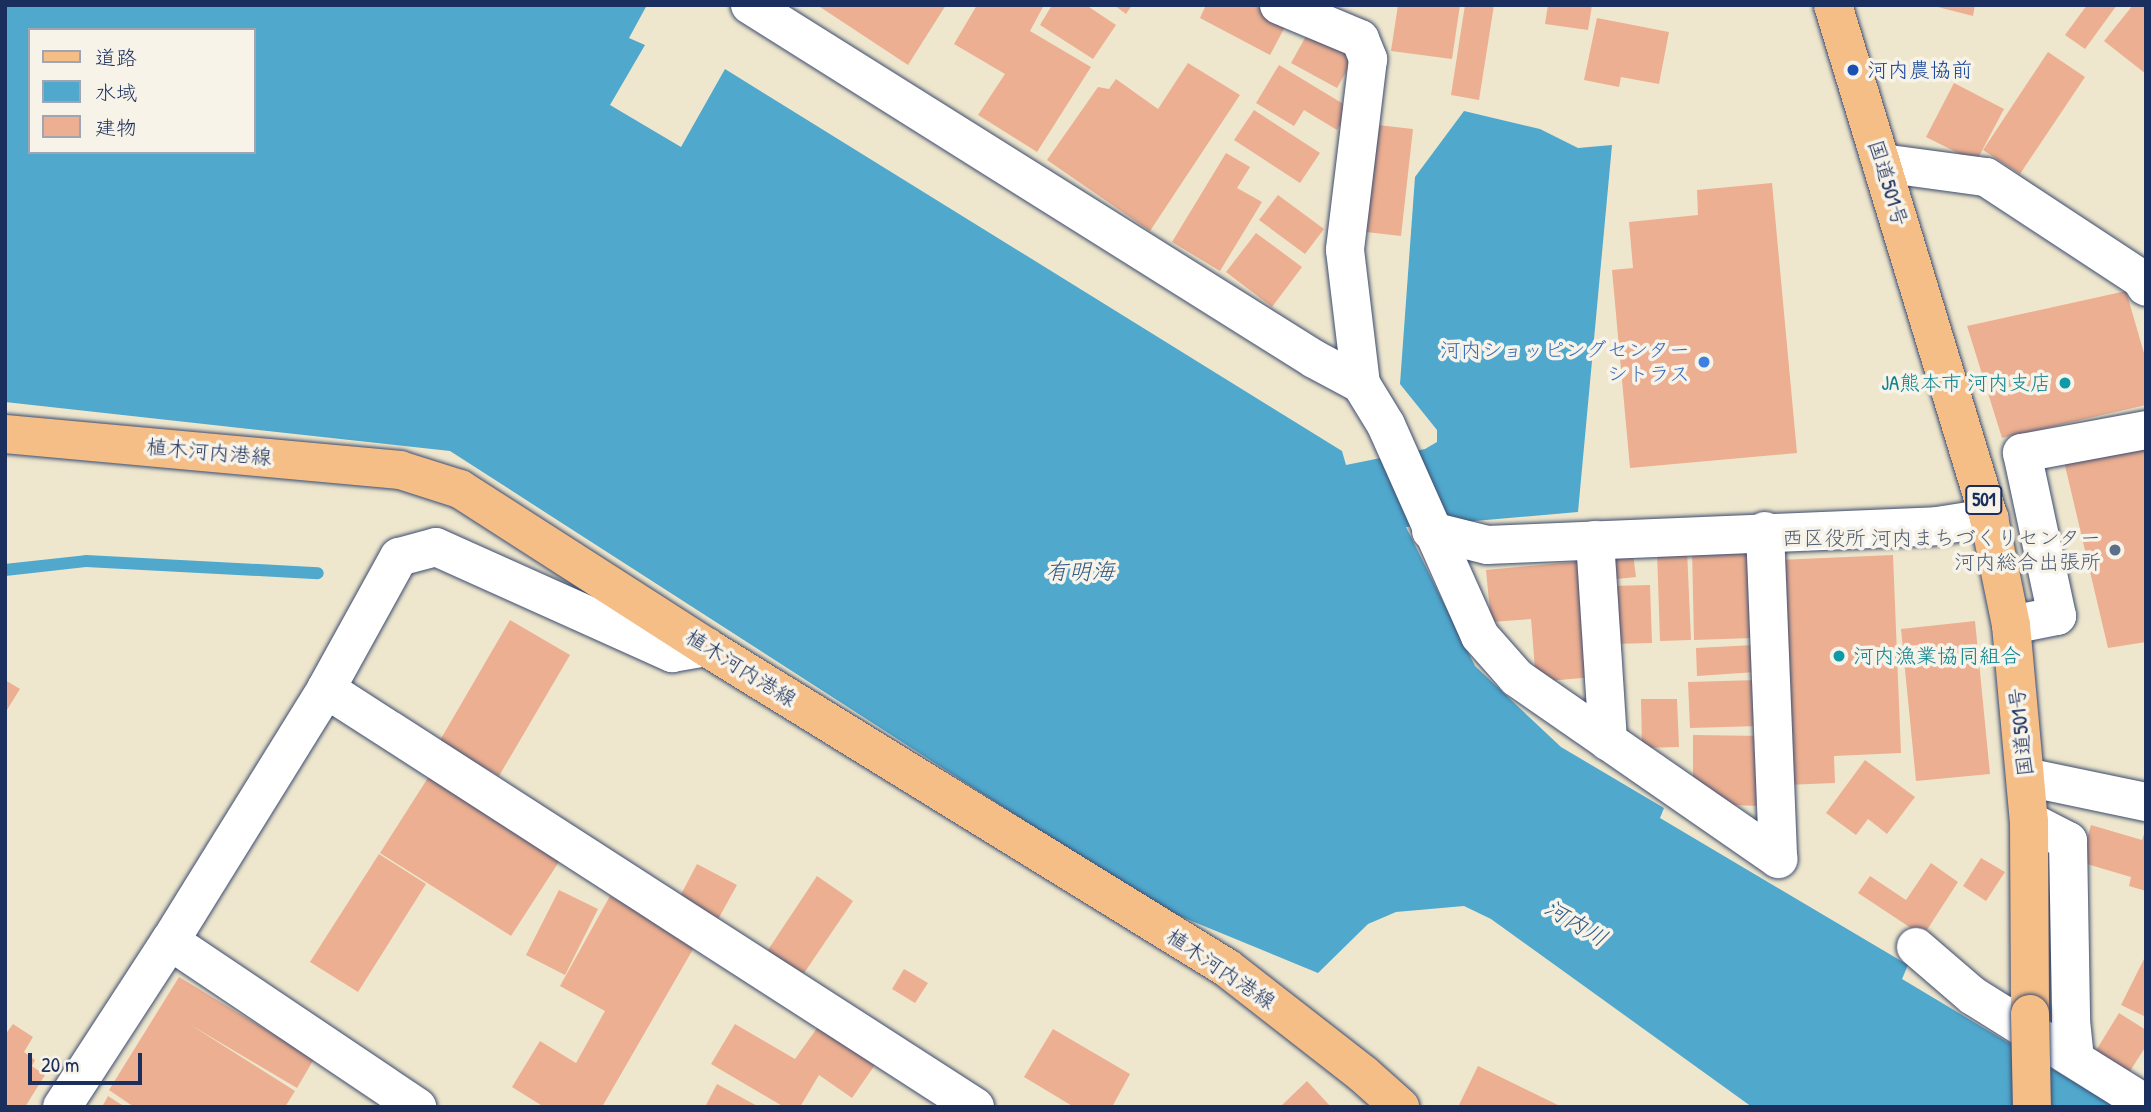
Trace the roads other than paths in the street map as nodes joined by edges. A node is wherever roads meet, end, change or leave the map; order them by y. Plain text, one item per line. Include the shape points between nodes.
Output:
1 (750, 5) edge
2 (1279, 5) edge
3 (1833, 5) edge
4 (1882, 163) junction
5 (2146, 287) edge
6 (1361, 384) junction
7 (2146, 430) edge
8 (5, 434) edge
9 (1989, 519) junction
10 (1431, 531) junction
11 (1765, 531) junction
12 (1595, 540) junction
13 (2011, 625) junction
14 (706, 646) junction
15 (326, 689) junction
16 (1608, 741) junction
17 (2026, 778) junction
18 (2146, 802) edge
19 (2029, 821) junction
20 (170, 941) junction
21 (1916, 947) dead end
22 (2076, 1059) junction
23 (2146, 1104) edge
24 (62, 1107) edge
25 (417, 1107) edge
26 (975, 1107) edge
27 (1400, 1107) edge
28 (2032, 1107) edge

1 - 6 street via 1314,359
2 - 6 street via 1360,39 1368,59 1345,250
3 - 4 main road, 国道501号 / 501
4 - 5 street via 1986,177 2141,279
4 - 9 main road, 国道501号 / 501
6 - 10 street via 1385,425
7 - 13 street via 2022,453 2057,615
8 - 14 main road, 植木河内港線 via 400,470 460,489
9 - 11 street via 1937,526
9 - 13 main road, 国道501号 / 501
10 - 12 street via 1487,545
10 - 16 street via 1480,636 1517,678
11 - 12 street
11 - 16 street via 1778,859
12 - 16 street
13 - 17 main road, 国道501号 / 501
14 - 15 street via 673,653 436,547 399,557
14 - 27 main road, 植木河内港線 via 1227,968
15 - 20 street
15 - 26 street
17 - 18 street
17 - 19 main road, 国道501号 / 501
19 - 22 street via 2067,841
19 - 28 main road, 国道501号 / 501, bridge
20 - 24 street
20 - 25 street
21 - 22 street via 1973,996
22 - 23 street

